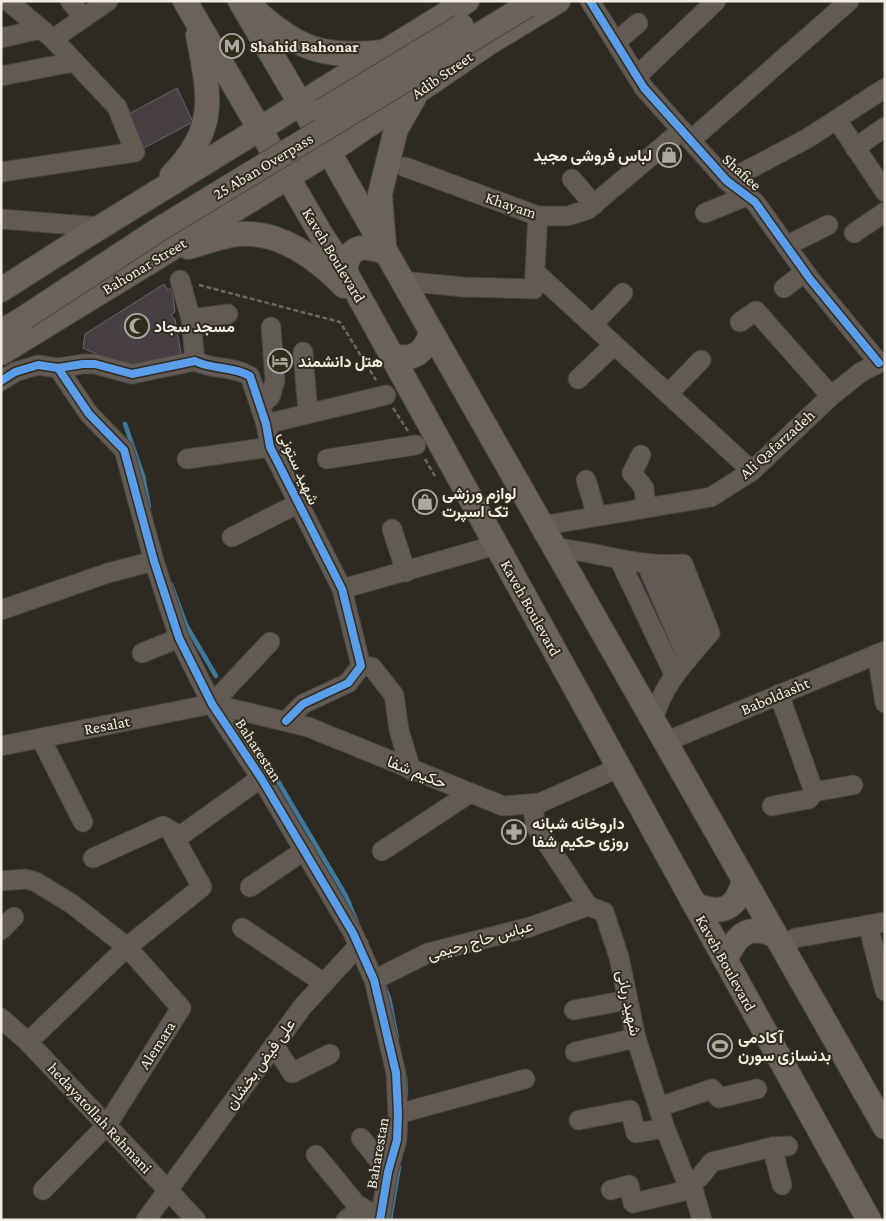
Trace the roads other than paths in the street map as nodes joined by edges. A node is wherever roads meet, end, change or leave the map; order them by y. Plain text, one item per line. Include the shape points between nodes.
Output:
1 (8, 1) edge
2 (70, 1) edge
3 (108, 1) edge
4 (240, 1) edge
5 (244, 1) edge
6 (505, 1) edge
7 (558, 1) edge
8 (590, 1) edge
9 (716, 1) edge
10 (849, 1) edge
11 (531, 3) edge
12 (460, 4) edge
13 (190, 10) edge
14 (83, 17) junction
15 (638, 22) dead end
16 (47, 34) junction
17 (1, 38) edge
18 (616, 42) junction
19 (487, 44) junction
20 (390, 51) junction
21 (74, 62) junction
22 (1, 76) edge
23 (637, 76) junction
24 (885, 88) edge
25 (417, 93) junction
26 (301, 105) junction
27 (837, 120) junction
28 (885, 127) edge
29 (259, 129) junction
30 (686, 135) junction
31 (856, 148) junction
32 (329, 152) junction
33 (405, 167) dead end
34 (1, 172) edge
35 (287, 177) junction
36 (572, 179) dead end
37 (727, 181) junction
38 (885, 192) edge
39 (155, 193) junction
40 (747, 196) junction
41 (594, 205) junction
42 (885, 212) edge
43 (706, 213) dead end
44 (538, 216) junction
45 (1, 219) edge
46 (828, 225) dead end
47 (101, 227) junction
48 (854, 233) dead end
49 (73, 244) junction
50 (786, 246) junction
51 (169, 252) junction
52 (384, 252) junction
53 (345, 271) junction
54 (805, 272) junction
55 (180, 280) road end
56 (401, 281) junction
57 (535, 281) junction
58 (112, 285) junction
59 (784, 288) dead end
60 (1, 290) edge
61 (624, 293) dead end
62 (366, 309) junction
63 (1, 314) edge
64 (228, 314) dead end
65 (191, 319) junction
66 (740, 322) dead end
67 (593, 324) junction
68 (271, 327) dead end
69 (1, 332) edge
70 (431, 332) junction
71 (614, 344) junction
72 (304, 352) dead end
73 (1, 353) edge
74 (392, 355) junction
75 (701, 360) dead end
76 (195, 361) junction
77 (882, 362) edge
78 (58, 368) junction
79 (578, 379) dead end
80 (1, 381) edge
81 (668, 394) junction
82 (386, 395) road end
83 (831, 396) junction
84 (260, 405) junction
85 (308, 413) junction
86 (266, 424) junction
87 (416, 445) dead end
88 (270, 447) junction
89 (642, 455) dead end
90 (187, 459) dead end
91 (327, 459) dead end
92 (752, 471) junction
93 (586, 480) dead end
94 (299, 504) junction
95 (646, 507) junction
96 (597, 516) junction
97 (541, 526) junction
98 (392, 529) dead end
99 (232, 538) dead end
100 (496, 545) junction
101 (554, 548) junction
102 (619, 559) junction
103 (154, 561) junction
104 (646, 563) junction
105 (406, 572) junction
106 (342, 589) junction
107 (1, 610) edge
108 (180, 638) junction
109 (270, 642) dead end
110 (142, 652) dead end
111 (693, 653) junction
112 (881, 653) edge
113 (361, 666) junction
114 (674, 674) junction
115 (779, 694) junction
116 (885, 703) edge
117 (212, 704) junction
118 (286, 721) junction
119 (659, 732) junction
120 (41, 739) junction
121 (1, 746) edge
122 (618, 768) junction
123 (411, 770) junction
124 (261, 778) junction
125 (853, 785) dead end
126 (814, 792) junction
127 (470, 793) junction
128 (533, 804) junction
129 (772, 806) dead end
130 (83, 822) dead end
131 (170, 830) junction
132 (305, 850) junction
133 (382, 851) dead end
134 (93, 858) dead end
135 (1, 881) edge
136 (744, 881) junction
137 (250, 887) dead end
138 (695, 905) junction
139 (588, 906) junction
140 (14, 916) dead end
141 (876, 923) edge
142 (242, 928) dead end
143 (1, 930) edge
144 (779, 941) junction
145 (359, 945) junction
146 (127, 947) junction
147 (725, 960) junction
148 (378, 978) junction
149 (324, 983) junction
150 (885, 991) edge
151 (627, 1000) junction
152 (574, 1010) dead end
153 (1, 1018) edge
154 (636, 1038) junction
155 (28, 1042) junction
156 (274, 1045) junction
157 (575, 1052) dead end
158 (330, 1054) dead end
159 (525, 1078) dead end
160 (757, 1089) dead end
161 (660, 1107) junction
162 (405, 1113) junction
163 (881, 1113) edge
164 (579, 1120) dead end
165 (107, 1125) junction
166 (665, 1128) junction
167 (361, 1138) dead end
168 (316, 1155) dead end
169 (388, 1172) junction
170 (782, 1185) dead end
171 (690, 1186) junction
172 (43, 1190) dead end
173 (168, 1190) junction
174 (611, 1190) dead end
175 (362, 1208) junction
176 (380, 1219) edge
177 (146, 1220) edge
178 (196, 1220) edge
179 (346, 1220) edge
180 (702, 1220) edge
181 (869, 1220) edge

1 - 16 street
2 - 14 street
3 - 14 street
4 - 26 main road
5 - 20 main road via 306,48 339,55
6 - 63 main road, 25 Aban Overpass, bridge via 159,211
7 - 19 main road, Adib Street
8 - 18 street, Shafiee
9 - 23 street
10 - 30 street, Khayam
11 - 69 main road, 25 Aban Overpass, bridge via 158,230
12 - 19 main road via 450,37 462,47
12 - 20 main road
13 - 29 main road, Kaveh Boulevard
13 - 39 main road via 209,94 203,129 190,158
14 - 16 street
15 - 18 street
16 - 17 street
16 - 21 street
18 - 23 street, Shafiee
19 - 25 main road, Adib Street
20 - 26 main road
21 - 22 street
21 - 34 street via 117,107 135,152
23 - 30 street, Shafiee
24 - 27 street
25 - 32 main road, Adib Street
25 - 52 main road via 396,129 380,194
26 - 29 main road
26 - 32 main road
27 - 31 street
27 - 37 street
28 - 31 street
29 - 35 main road, Kaveh Boulevard
29 - 39 main road
30 - 37 street, Shafiee
30 - 41 street, Khayam
31 - 38 street
32 - 35 main road, Adib Street
32 - 52 main road
33 - 44 street, Khayam
35 - 51 main road, Bahonar Street
35 - 53 main road, Kaveh Boulevard
36 - 41 street
37 - 40 street, Shafiee
39 - 47 main road
40 - 43 street
40 - 50 street, Shafiee via 755,202
41 - 44 street, Khayam via 567,216
42 - 48 street
44 - 57 street
45 - 47 street
46 - 50 street
47 - 49 main road
49 - 58 main road via 100,245 113,254 117,269
49 - 60 main road
50 - 54 street, Shafiee
51 - 58 main road, Bahonar Street
51 - 62 main road via 240,234 273,238 325,266
52 - 53 main road via 366,246 353,251
52 - 56 main road
53 - 62 main road, Kaveh Boulevard
54 - 59 street
54 - 77 street, Shafiee
55 - 65 street
56 - 57 street via 464,287
56 - 70 main road
57 - 67 street via 570,315
58 - 73 main road, Bahonar Street
61 - 67 street
62 - 74 main road, Kaveh Boulevard
64 - 65 street
65 - 76 street
66 - 83 street via 756,311
67 - 71 street
68 - 84 street via 275,381 270,397
70 - 74 main road via 417,355 408,358
70 - 97 main road
71 - 79 street
71 - 81 street
72 - 85 street
74 - 100 main road, Kaveh Boulevard
75 - 81 street
76 - 78 street, شهید ستونی via 132,374 96,364
76 - 84 street, شهید ستونی via 239,370 250,376
77 - 83 street, Ali Qafarzadeh via 861,372
78 - 80 street via 38,365 15,372
78 - 103 street, Baharestan via 88,414 124,450
81 - 92 street
82 - 85 street
83 - 92 street, Ali Qafarzadeh
84 - 86 street, شهید ستونی
85 - 86 street
86 - 88 street, شهید ستونی
87 - 91 street
88 - 90 street
88 - 94 street, شهید ستونی
89 - 95 street via 632,473 644,488
92 - 95 street, Ali Qafarzadeh via 711,498
93 - 96 street
94 - 99 street
94 - 106 street, شهید ستونی
95 - 96 street, Ali Qafarzadeh
96 - 97 street, Ali Qafarzadeh
97 - 101 main road
98 - 105 street
100 - 105 street
100 - 122 main road, Kaveh Boulevard
101 - 102 street via 581,550
101 - 119 main road
102 - 104 street
102 - 114 street
103 - 107 street via 108,573
103 - 108 street, Baharestan
104 - 111 street
104 - 111 street via 682,564 710,632
105 - 106 street
106 - 113 street, شهید ستونی
108 - 110 street
108 - 117 street, Baharestan
109 - 117 street
111 - 114 street
112 - 115 street, Baboldasht
112 - 116 street
113 - 118 street via 348,684 303,704
113 - 123 street via 372,667 394,695 399,730
114 - 119 street via 657,705
115 - 119 street, Baboldasht
115 - 126 street
117 - 118 street, حکیم شفا
117 - 120 street, Resalat
117 - 124 street, Baharestan
118 - 123 street, حکیم شفا
119 - 136 main road
120 - 121 street, Resalat
120 - 130 street
122 - 128 street, حکیم شفا
122 - 138 main road, Kaveh Boulevard
123 - 127 street, حکیم شفا
124 - 131 street via 180,836
124 - 132 street, Baharestan
125 - 126 street
126 - 129 street via 810,799
127 - 128 street, حکیم شفا via 502,806
127 - 133 street
128 - 139 street, شهید ربانی via 535,825
131 - 134 street via 163,826
131 - 146 street via 202,887
132 - 137 street
132 - 145 street, Baharestan
135 - 146 street via 26,878 36,882 72,904
136 - 138 main road via 739,897 728,907 713,912
136 - 144 main road
138 - 147 main road, Kaveh Boulevard
139 - 148 street, عباس حاج رحیمی via 530,927 428,953
139 - 151 street, شهید ربانی via 604,912 619,957
140 - 143 street
141 - 144 street via 834,938
141 - 150 street
142 - 149 street
144 - 147 main road via 762,930 752,930 739,936
144 - 163 main road
145 - 148 street, Baharestan
145 - 149 street, علی فیض بخشان
146 - 155 street
146 - 165 street, Alemara via 181,1008
147 - 181 main road, Kaveh Boulevard
148 - 162 street, Baharestan
149 - 156 street, علی فیض بخشان
151 - 152 street
151 - 154 street, شهید ربانی
153 - 155 street, hedayatollah Rahmani
154 - 157 street
154 - 161 street, شهید ربانی
155 - 165 street, hedayatollah Rahmani
156 - 158 street via 292,1073
156 - 173 street, علی فیض بخشان
159 - 162 street
160 - 161 street via 719,1098 712,1089
161 - 166 street, شهید ربانی
162 - 169 street, Baharestan
164 - 166 street via 630,1110 636,1133
165 - 172 street
165 - 173 street, hedayatollah Rahmani
166 - 171 street, شهید ربانی
167 - 169 street
168 - 175 street
169 - 176 street, Baharestan
170 - 171 street via 780,1146 712,1162
171 - 174 street via 633,1203 629,1185
171 - 180 street, شهید ربانی
173 - 177 street, علی فیض بخشان
173 - 178 street, hedayatollah Rahmani
175 - 176 street
175 - 179 street

